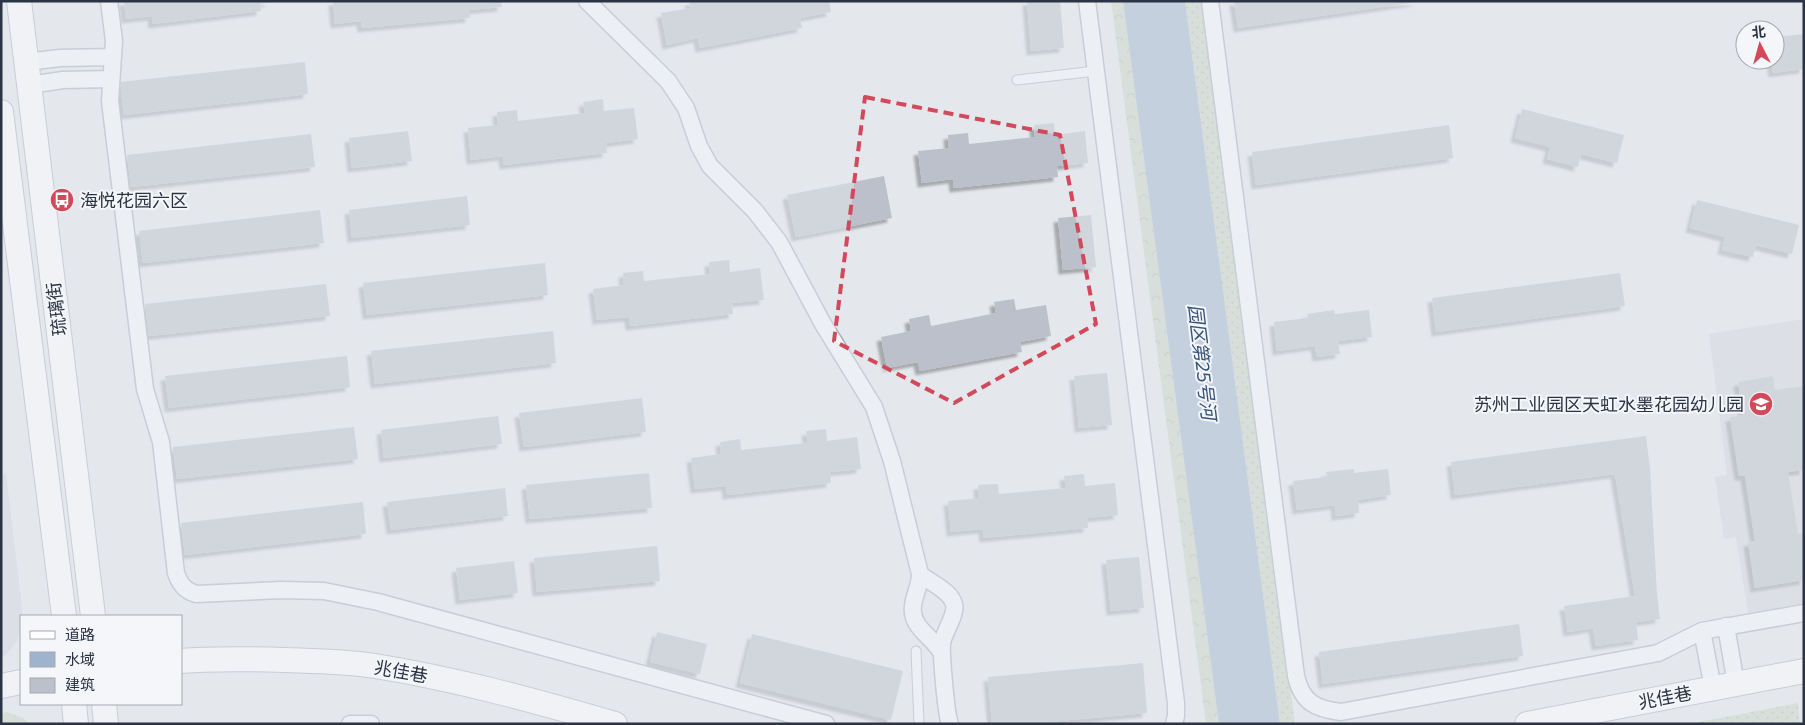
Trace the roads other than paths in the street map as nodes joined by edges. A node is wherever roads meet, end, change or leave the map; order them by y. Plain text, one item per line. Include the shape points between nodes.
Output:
1 (19, 1) edge
2 (109, 1) edge
3 (587, 1) edge
4 (1087, 1) edge
5 (1210, 1) edge
6 (113, 57) junction
7 (26, 62) junction
8 (1096, 71) junction
9 (111, 79) junction
10 (1017, 80) dead end
11 (29, 85) junction
12 (1, 112) edge
13 (920, 574) junction
14 (1804, 613) edge
15 (64, 615) edge
16 (93, 615) edge
17 (1726, 626) junction
18 (1702, 631) junction
19 (916, 651) dead end
20 (942, 652) junction
21 (182, 661) edge
22 (1804, 671) edge
23 (20, 682) edge
24 (1736, 684) junction
25 (1, 686) edge
26 (1713, 688) junction
27 (74, 705) edge
28 (104, 705) edge
29 (948, 723) edge
30 (76, 724) edge
31 (106, 724) edge
32 (350, 724) edge
33 (371, 724) edge
34 (615, 724) edge
35 (826, 724) edge
36 (919, 724) edge
37 (1174, 724) edge
38 (1527, 724) edge

1 - 7 main road, 琉璃街
2 - 6 street
3 - 13 street via 668,81 686,108 699,146 710,166 755,211 780,242 823,324 874,408 892,461
4 - 8 street
5 - 18 street via 1296,676 1304,697 1325,710 1341,712 1658,653
6 - 7 street
6 - 9 street
7 - 11 main road, 琉璃街
8 - 10 lane
8 - 37 street via 1176,703
9 - 11 street via 63,80
9 - 35 street via 110,101 145,389 161,442 176,572 186,591 196,594 324,591 378,602
11 - 16 main road, 琉璃街
12 - 15 main road, 琉璃街
13 - 20 street via 913,603 914,621
13 - 20 street via 950,596 954,603 955,610 944,634
14 - 17 street
17 - 18 street
17 - 24 street
18 - 26 street
19 - 36 lane
20 - 29 street
21 - 34 main road, 兆佳巷 via 321,661 373,666 536,701
22 - 24 main road, 兆佳巷
23 - 25 main road
24 - 26 main road, 兆佳巷
26 - 38 main road, 兆佳巷
27 - 30 main road
28 - 31 main road
32 - 33 street

